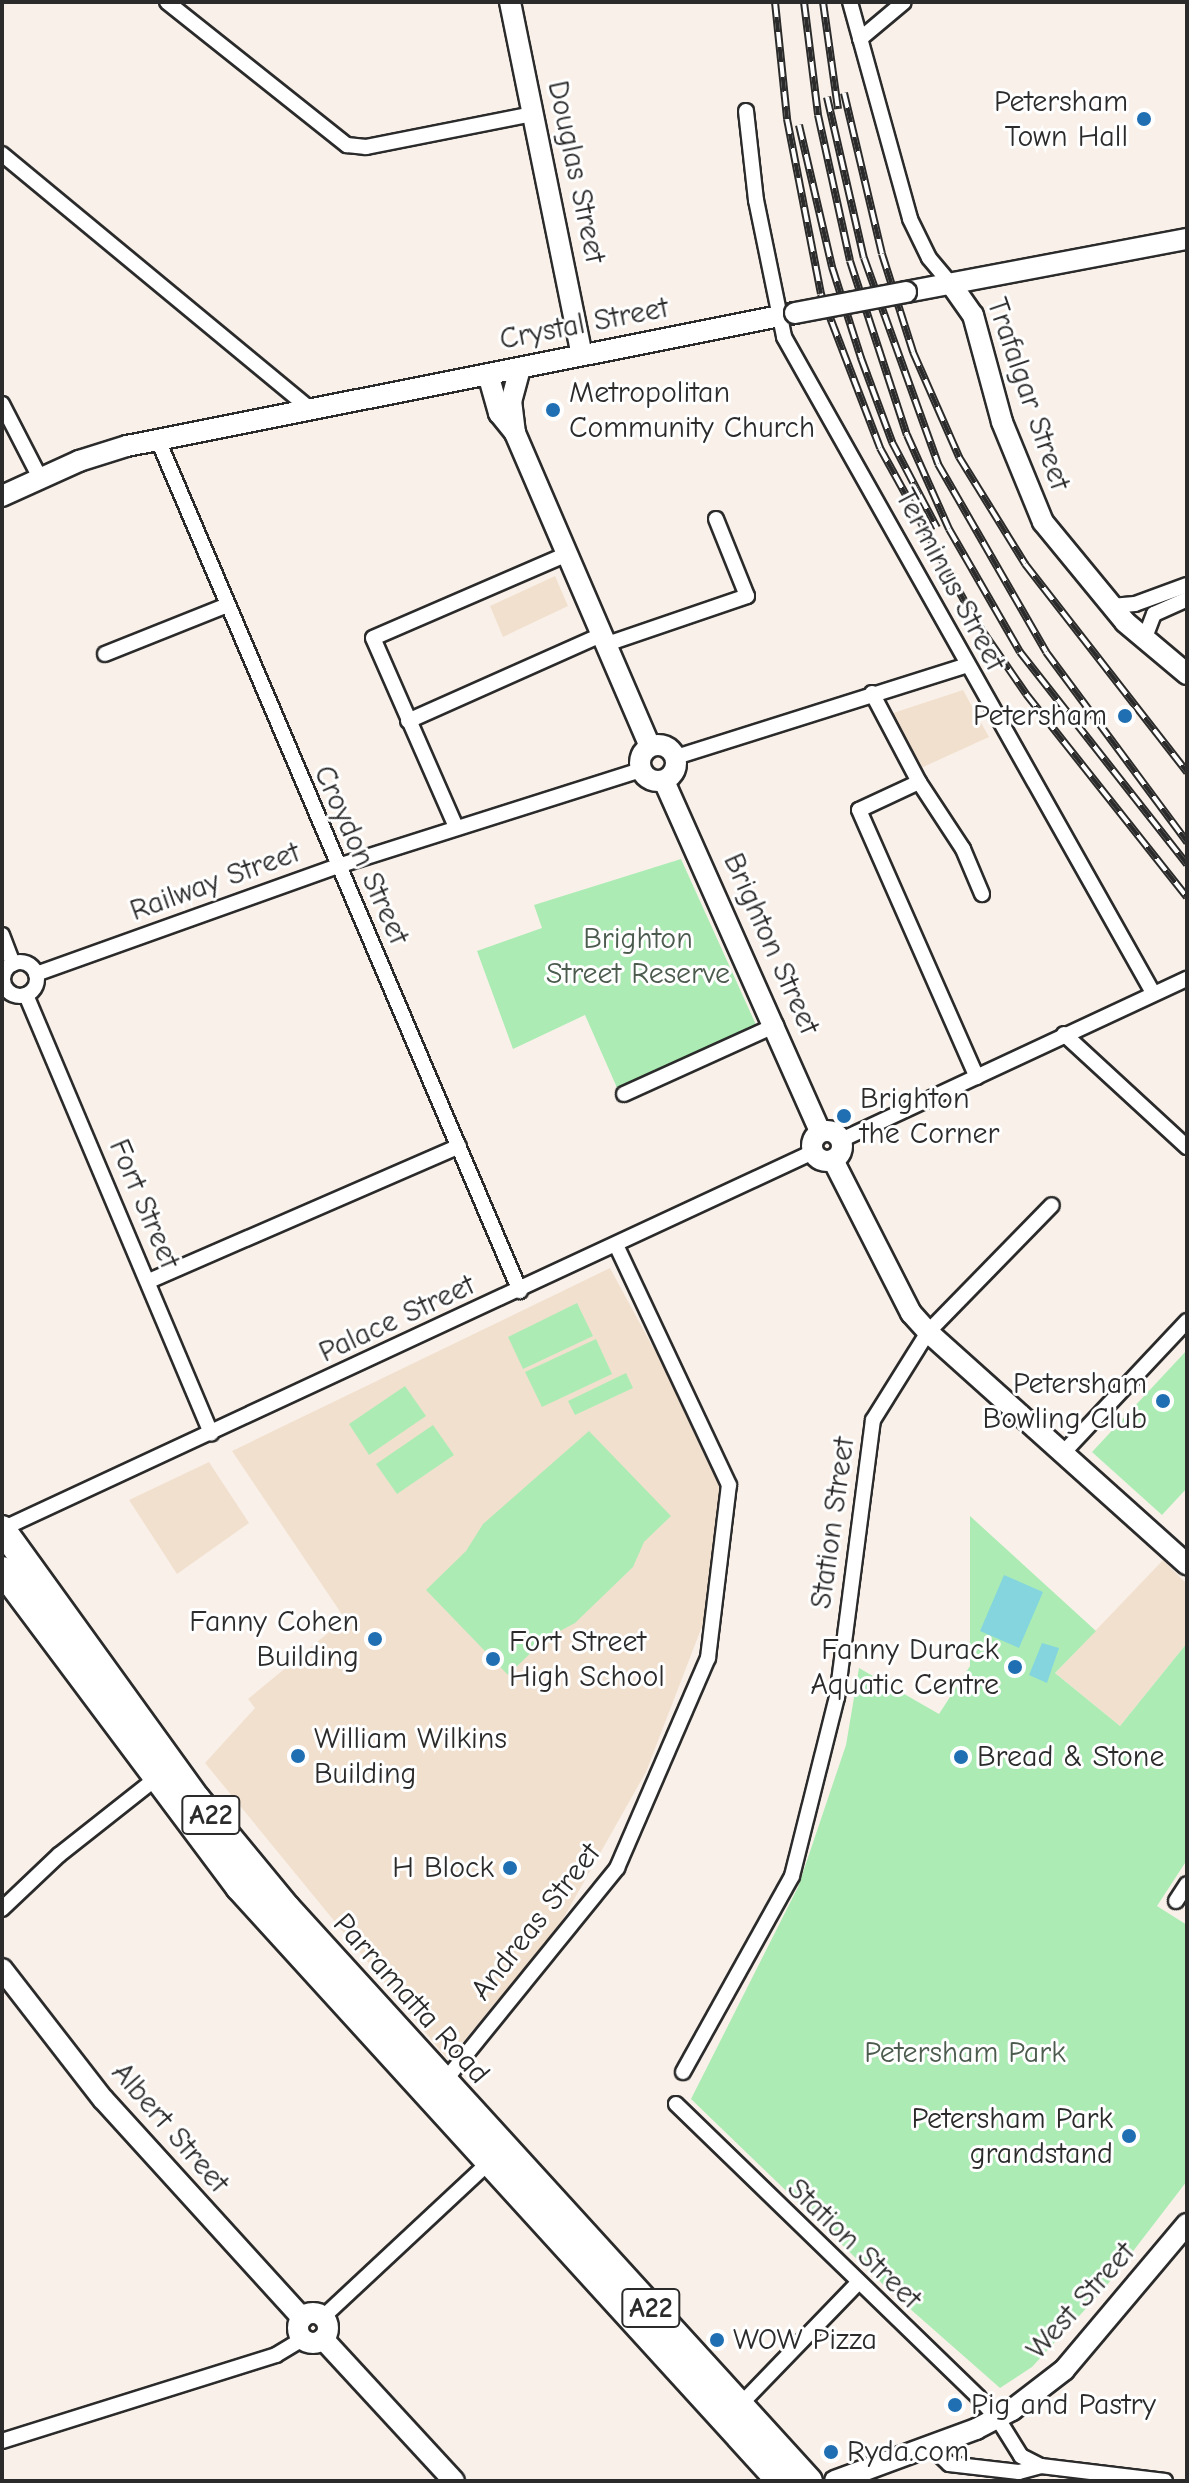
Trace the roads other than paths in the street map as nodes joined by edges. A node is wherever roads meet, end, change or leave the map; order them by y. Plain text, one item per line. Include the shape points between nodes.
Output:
1 (510, 2) edge
2 (850, 2) edge
3 (904, 2) edge
4 (172, 3) edge
5 (860, 39) junction
6 (746, 111) dead end
7 (533, 114) junction
8 (2, 154) edge
9 (1187, 239) edge
10 (951, 284) junction
11 (786, 315) junction
12 (582, 355) junction
13 (520, 368) junction
14 (488, 374) junction
15 (2, 404) edge
16 (311, 410) junction
17 (515, 433) junction
18 (158, 440) junction
19 (40, 478) junction
20 (2, 496) edge
21 (716, 519) dead end
22 (567, 554) junction
23 (1187, 585) edge
24 (1187, 599) edge
25 (225, 606) junction
26 (1111, 606) junction
27 (605, 639) junction
28 (1144, 640) junction
29 (105, 654) dead end
30 (965, 666) junction
31 (1187, 674) edge
32 (872, 693) junction
33 (408, 721) junction
34 (650, 746) junction
35 (676, 757) junction
36 (641, 770) junction
37 (664, 781) junction
38 (919, 782) junction
39 (456, 827) junction
40 (338, 866) junction
41 (982, 894) dead end
42 (2, 935) edge
43 (13, 964) junction
44 (36, 974) junction
45 (1187, 979) edge
46 (3, 985) edge
47 (1152, 991) junction
48 (26, 995) junction
49 (776, 1025) junction
50 (1064, 1034) junction
51 (977, 1077) junction
52 (624, 1094) dead end
53 (820, 1132) junction
54 (841, 1140) junction
55 (459, 1146) junction
56 (1187, 1147) edge
57 (813, 1152) junction
58 (833, 1160) junction
59 (1052, 1205) dead end
60 (616, 1245) junction
61 (149, 1281) junction
62 (520, 1291) junction
63 (1187, 1321) edge
64 (928, 1332) junction
65 (211, 1434) junction
66 (1063, 1453) junction
67 (2, 1529) edge
68 (1187, 1564) edge
69 (2, 1570) edge
70 (154, 1780) junction
71 (1187, 1884) edge
72 (1176, 1901) dead end
73 (5, 1902) edge
74 (2, 1969) edge
75 (683, 2072) dead end
76 (443, 2083) junction
77 (676, 2104) dead end
78 (490, 2161) junction
79 (1187, 2224) edge
80 (856, 2285) junction
81 (313, 2328) junction
82 (740, 2405) junction
83 (998, 2419) junction
84 (2, 2441) edge
85 (931, 2447) junction
86 (1041, 2466) junction
87 (454, 2481) edge
88 (780, 2481) edge
89 (809, 2481) edge
90 (835, 2481) edge
91 (1165, 2481) edge

1 - 7 street, Douglas Street
2 - 5 street, Trafalgar Street
3 - 5 street
4 - 7 street via 347,145 366,147
5 - 10 street, Trafalgar Street via 914,230
6 - 11 street, Terminus Street
7 - 12 street, Douglas Street
8 - 16 street
9 - 10 street, Crystal Street
10 - 11 street, Crystal Street, bridge
10 - 26 street, Trafalgar Street via 973,315 1002,422 1036,508
11 - 12 street, Crystal Street
11 - 30 street, Terminus Street via 797,362
12 - 13 street, Crystal Street
13 - 14 street, Crystal Street
13 - 17 street via 511,402
14 - 16 street, Crystal Street
14 - 17 street via 499,413
15 - 19 street
16 - 18 street, Crystal Street
17 - 22 street
18 - 19 street, Crystal Street via 96,455
18 - 25 street, Croydon Street
19 - 20 street, Crystal Street
21 - 27 street via 747,596
22 - 27 street
22 - 33 street via 373,638
23 - 26 street via 1135,604
24 - 28 street via 1154,614
25 - 29 street
25 - 40 street, Croydon Street
26 - 28 street, Trafalgar Street
27 - 33 street
27 - 34 street
28 - 31 street, Trafalgar Street
30 - 32 street
30 - 47 street, Terminus Street
32 - 35 street
32 - 38 street
33 - 39 street
34 - 35 street via 665,746
34 - 36 street via 640,759
35 - 37 street via 676,769
36 - 37 street via 648,778
36 - 39 street, Railway Street
37 - 49 street, Brighton Street
38 - 41 street via 963,849
38 - 51 street via 859,810
39 - 40 street, Railway Street
40 - 44 street, Railway Street
40 - 55 street, Croydon Street
42 - 43 street
43 - 44 street via 25,963
43 - 46 street
44 - 48 street via 34,989
45 - 47 street
46 - 48 street via 11,993
47 - 50 street
48 - 61 street, Fort Street
49 - 52 street
49 - 53 street, Brighton Street
50 - 51 street
50 - 56 street
51 - 54 street
53 - 54 street via 834,1132
53 - 57 street
54 - 58 street via 840,1154
55 - 61 street
55 - 62 street, Croydon Street
57 - 58 street via 819,1159
57 - 60 street, Palace Street
58 - 64 street via 911,1313
59 - 64 street, Station Street
60 - 62 street, Palace Street
60 - 76 street, Andreas Street via 729,1485 708,1658 617,1868
61 - 65 street, Fort Street
62 - 65 street, Palace Street
63 - 66 street
64 - 66 street
64 - 75 street, Station Street via 873,1420 837,1697 792,1876
65 - 67 street, Palace Street
66 - 68 street
67 - 76 highway, Parramatta Road / A22 via 197,1799
69 - 70 highway, Parramatta Road / A22
70 - 73 street
70 - 78 highway, Parramatta Road / A22 via 249,1898
71 - 72 street
74 - 81 street, Albert Street via 103,2099
76 - 82 highway, Parramatta Road / A22
77 - 80 street, Station Street
78 - 81 street
78 - 88 highway, Parramatta Road / A22
79 - 83 street, West Street via 1064,2370
80 - 82 street
80 - 83 street, Station Street
81 - 84 street via 276,2355
81 - 87 street, Albert Street
82 - 89 highway, Parramatta Road / A22
83 - 85 street, West Street
83 - 86 street, Station Street via 1021,2456
85 - 86 street via 949,2464 1019,2472
85 - 90 street, West Street
86 - 91 street

